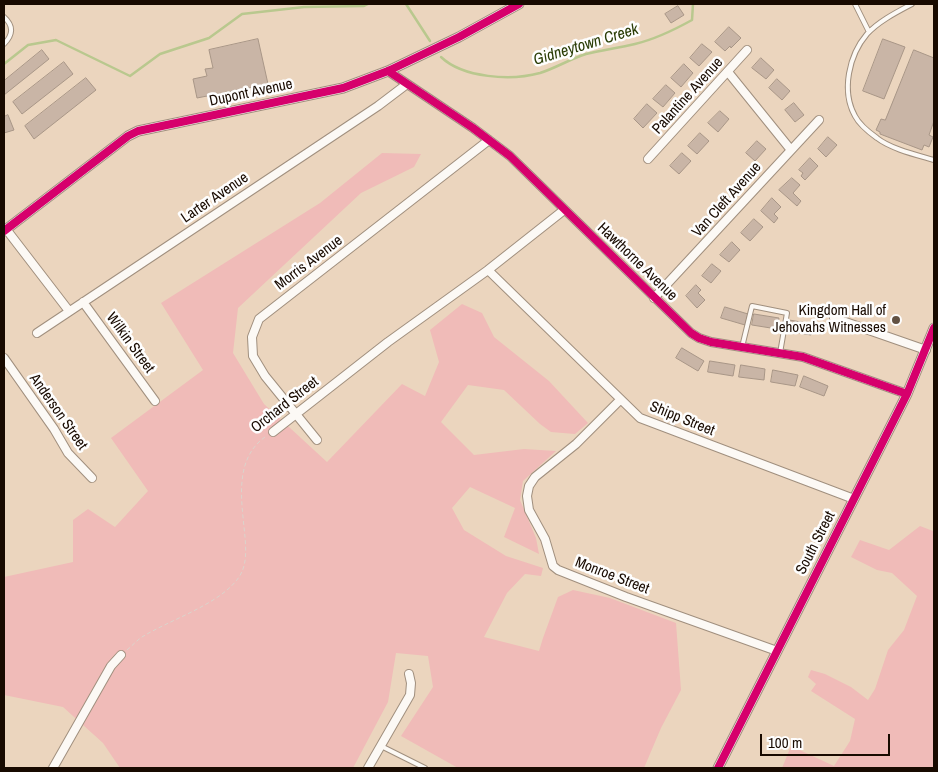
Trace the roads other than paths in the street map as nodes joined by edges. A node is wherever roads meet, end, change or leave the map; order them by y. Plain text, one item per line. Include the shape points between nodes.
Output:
1 (519, 4) edge
2 (855, 4) edge
3 (912, 4) edge
4 (4, 17) edge
5 (869, 32) junction
6 (4, 44) edge
7 (747, 50) dead end
8 (388, 71) junction
9 (728, 72) junction
10 (407, 84) junction
11 (819, 120) dead end
12 (490, 140) junction
13 (791, 150) junction
14 (648, 159) dead end
15 (934, 160) edge
16 (564, 210) junction
17 (5, 230) edge
18 (488, 270) junction
19 (654, 298) junction
20 (83, 302) junction
21 (69, 312) junction
22 (834, 318) dead end
23 (934, 328) edge
24 (37, 332) dead end
25 (742, 347) junction
26 (926, 350) junction
27 (780, 353) junction
28 (4, 358) edge
29 (907, 394) junction
30 (620, 400) junction
31 (155, 401) dead end
32 (296, 414) junction
33 (273, 432) road end
34 (317, 440) dead end
35 (92, 478) dead end
36 (854, 499) junction
37 (778, 651) junction
38 (121, 655) road end
39 (409, 674) dead end
40 (380, 746) junction
41 (419, 767) edge
42 (53, 768) edge
43 (368, 768) edge
44 (426, 768) edge
45 (718, 768) edge

1 - 8 street, Dupont Avenue
2 - 5 lane
3 - 5 lane
4 - 6 lane via 12,26 11,35
5 - 15 lane via 850,65 847,96 855,118 878,139 905,152
7 - 9 street, Palantine Avenue
8 - 10 street, Hawthorne Avenue
8 - 17 street, Dupont Avenue via 343,88 138,131
9 - 13 street
9 - 14 street, Palantine Avenue
10 - 12 street, Hawthorne Avenue
10 - 20 street, Larter Avenue
11 - 13 street, Van Cleft Avenue
12 - 16 street, Hawthorne Avenue via 524,168
12 - 32 street, Morris Avenue via 259,319 252,337 253,356
13 - 19 street, Van Cleft Avenue
16 - 18 street, Orchard Street
16 - 19 street, Hawthorne Avenue
17 - 21 street
18 - 30 street, Shipp Street
18 - 32 street, Orchard Street
19 - 25 street, Hawthorne Avenue via 699,338
20 - 21 street, Larter Avenue
20 - 31 street, Wilkin Street
21 - 24 street, Larter Avenue
22 - 26 street
23 - 26 street, South Street
25 - 27 street, Hawthorne Avenue
25 - 27 lane via 752,306 788,313
26 - 29 street, South Street
27 - 29 street, Hawthorne Avenue via 803,357
28 - 35 street, Anderson Street via 68,453
29 - 36 street, South Street
30 - 36 street, Shipp Street via 646,421
30 - 37 street, Monroe Street via 529,486 529,510 545,539 553,566 626,597
32 - 33 street, Orchard Street
32 - 34 street, Morris Avenue
36 - 37 street, South Street
37 - 45 street, South Street
38 - 42 street via 111,666
39 - 40 street via 412,683 410,695
40 - 41 lane
40 - 43 street
41 - 44 lane

